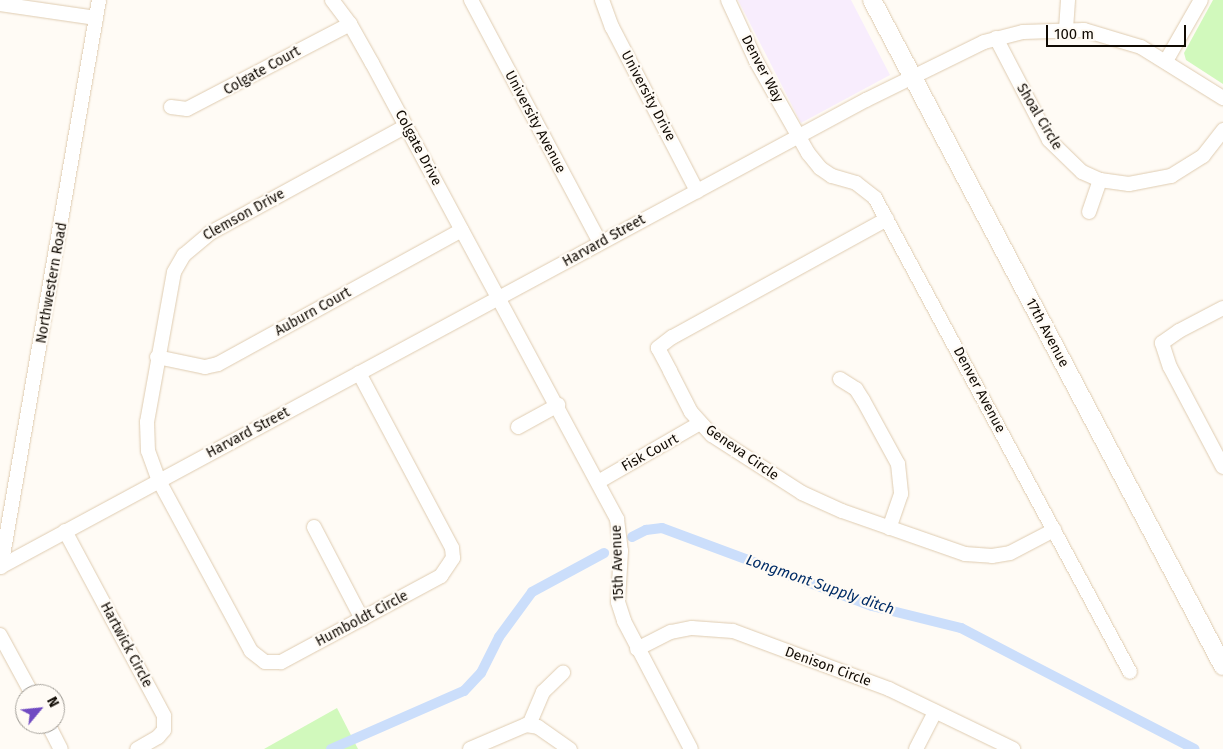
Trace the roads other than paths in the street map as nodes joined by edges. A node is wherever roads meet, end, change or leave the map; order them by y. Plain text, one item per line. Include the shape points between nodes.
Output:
1 (99, 0) edge
2 (332, 0) edge
3 (472, 0) edge
4 (602, 0) edge
5 (728, 0) edge
6 (872, 0) edge
7 (1068, 0) edge
8 (1202, 0) edge
9 (0, 4) edge
10 (96, 18) junction
11 (350, 24) junction
12 (1066, 29) junction
13 (996, 38) junction
14 (1166, 61) junction
15 (912, 76) junction
16 (1223, 98) edge
17 (171, 107) dead end
18 (406, 126) junction
19 (1223, 130) edge
20 (799, 137) junction
21 (1100, 180) junction
22 (697, 191) junction
23 (1089, 212) dead end
24 (887, 219) junction
25 (462, 230) junction
26 (600, 243) junction
27 (499, 300) junction
28 (1223, 308) edge
29 (158, 357) junction
30 (359, 374) junction
31 (840, 379) dead end
32 (558, 405) junction
33 (700, 423) junction
34 (518, 427) dead end
35 (1223, 467) edge
36 (159, 481) junction
37 (598, 482) junction
38 (314, 527) dead end
39 (889, 528) junction
40 (1054, 530) junction
41 (65, 531) junction
42 (1, 567) edge
43 (362, 619) junction
44 (0, 634) edge
45 (637, 649) junction
46 (1223, 666) edge
47 (1130, 672) dead end
48 (563, 673) dead end
49 (27, 684) edge
50 (935, 712) junction
51 (529, 725) junction
52 (53, 734) edge
53 (61, 749) edge
54 (136, 749) edge
55 (470, 749) edge
56 (570, 749) edge
57 (691, 749) edge
58 (916, 749) edge
59 (1013, 749) edge

1 - 10 street, Northwestern Road
2 - 11 street, Colgate Drive
3 - 26 street, University Avenue
4 - 22 street, University Drive via 612,27
5 - 20 street, Denver Way via 756,61
6 - 15 main road, 17th Avenue
7 - 12 street
8 - 14 street
9 - 10 street
10 - 42 street, Northwestern Road
11 - 17 street, Colgate Court via 187,109
11 - 18 street, Colgate Drive
12 - 13 street, Harvard Street
12 - 14 street, Harvard Street via 1117,38
13 - 15 street, Harvard Street
13 - 21 street, Shoal Circle via 1049,140 1082,172
14 - 16 street, Harvard Street
15 - 20 street, Harvard Street
15 - 46 main road, 17th Avenue
18 - 25 street, Colgate Drive
18 - 29 street, Clemson Drive via 198,241 174,272
19 - 21 street, Shoal Circle via 1203,156 1171,176 1129,184
20 - 22 street, Harvard Street
20 - 24 street, Denver Avenue via 820,168 868,190
21 - 23 street
22 - 26 street, Harvard Street
24 - 33 street, Geneva Circle via 699,321 658,348
24 - 40 street, Denver Avenue
25 - 27 street, Colgate Drive
25 - 29 street, Auburn Court via 218,364 205,367
26 - 27 street, Harvard Street
27 - 30 street, Harvard Street
27 - 32 street, 15th Avenue
28 - 35 street via 1179,330 1162,343 1170,367
29 - 36 street, Clemson Drive via 146,430 148,451
30 - 36 street, Harvard Street
30 - 43 street, Humboldt Circle via 452,548 453,558 441,576
31 - 39 street via 856,389 898,464 902,494
32 - 34 street
32 - 37 street, 15th Avenue
33 - 37 street, Fisk Court
33 - 39 street, Geneva Circle via 745,459 802,493
36 - 41 street, Harvard Street
36 - 43 street, Humboldt Circle via 256,657 265,662 281,662
37 - 45 street, 15th Avenue via 617,519 621,551 618,602
38 - 43 street
39 - 40 street, Geneva Circle via 946,550 992,556 1026,546
40 - 47 street, Denver Avenue
41 - 42 street, Harvard Street
41 - 54 street, Hartwick Circle via 164,716 164,730
44 - 49 street
45 - 50 street, Denison Circle via 671,632 692,628 733,631 889,689
45 - 57 street, 15th Avenue
48 - 51 street via 543,692
50 - 58 street
50 - 59 street, Denison Circle
51 - 55 street
51 - 56 street via 538,727
52 - 53 street

